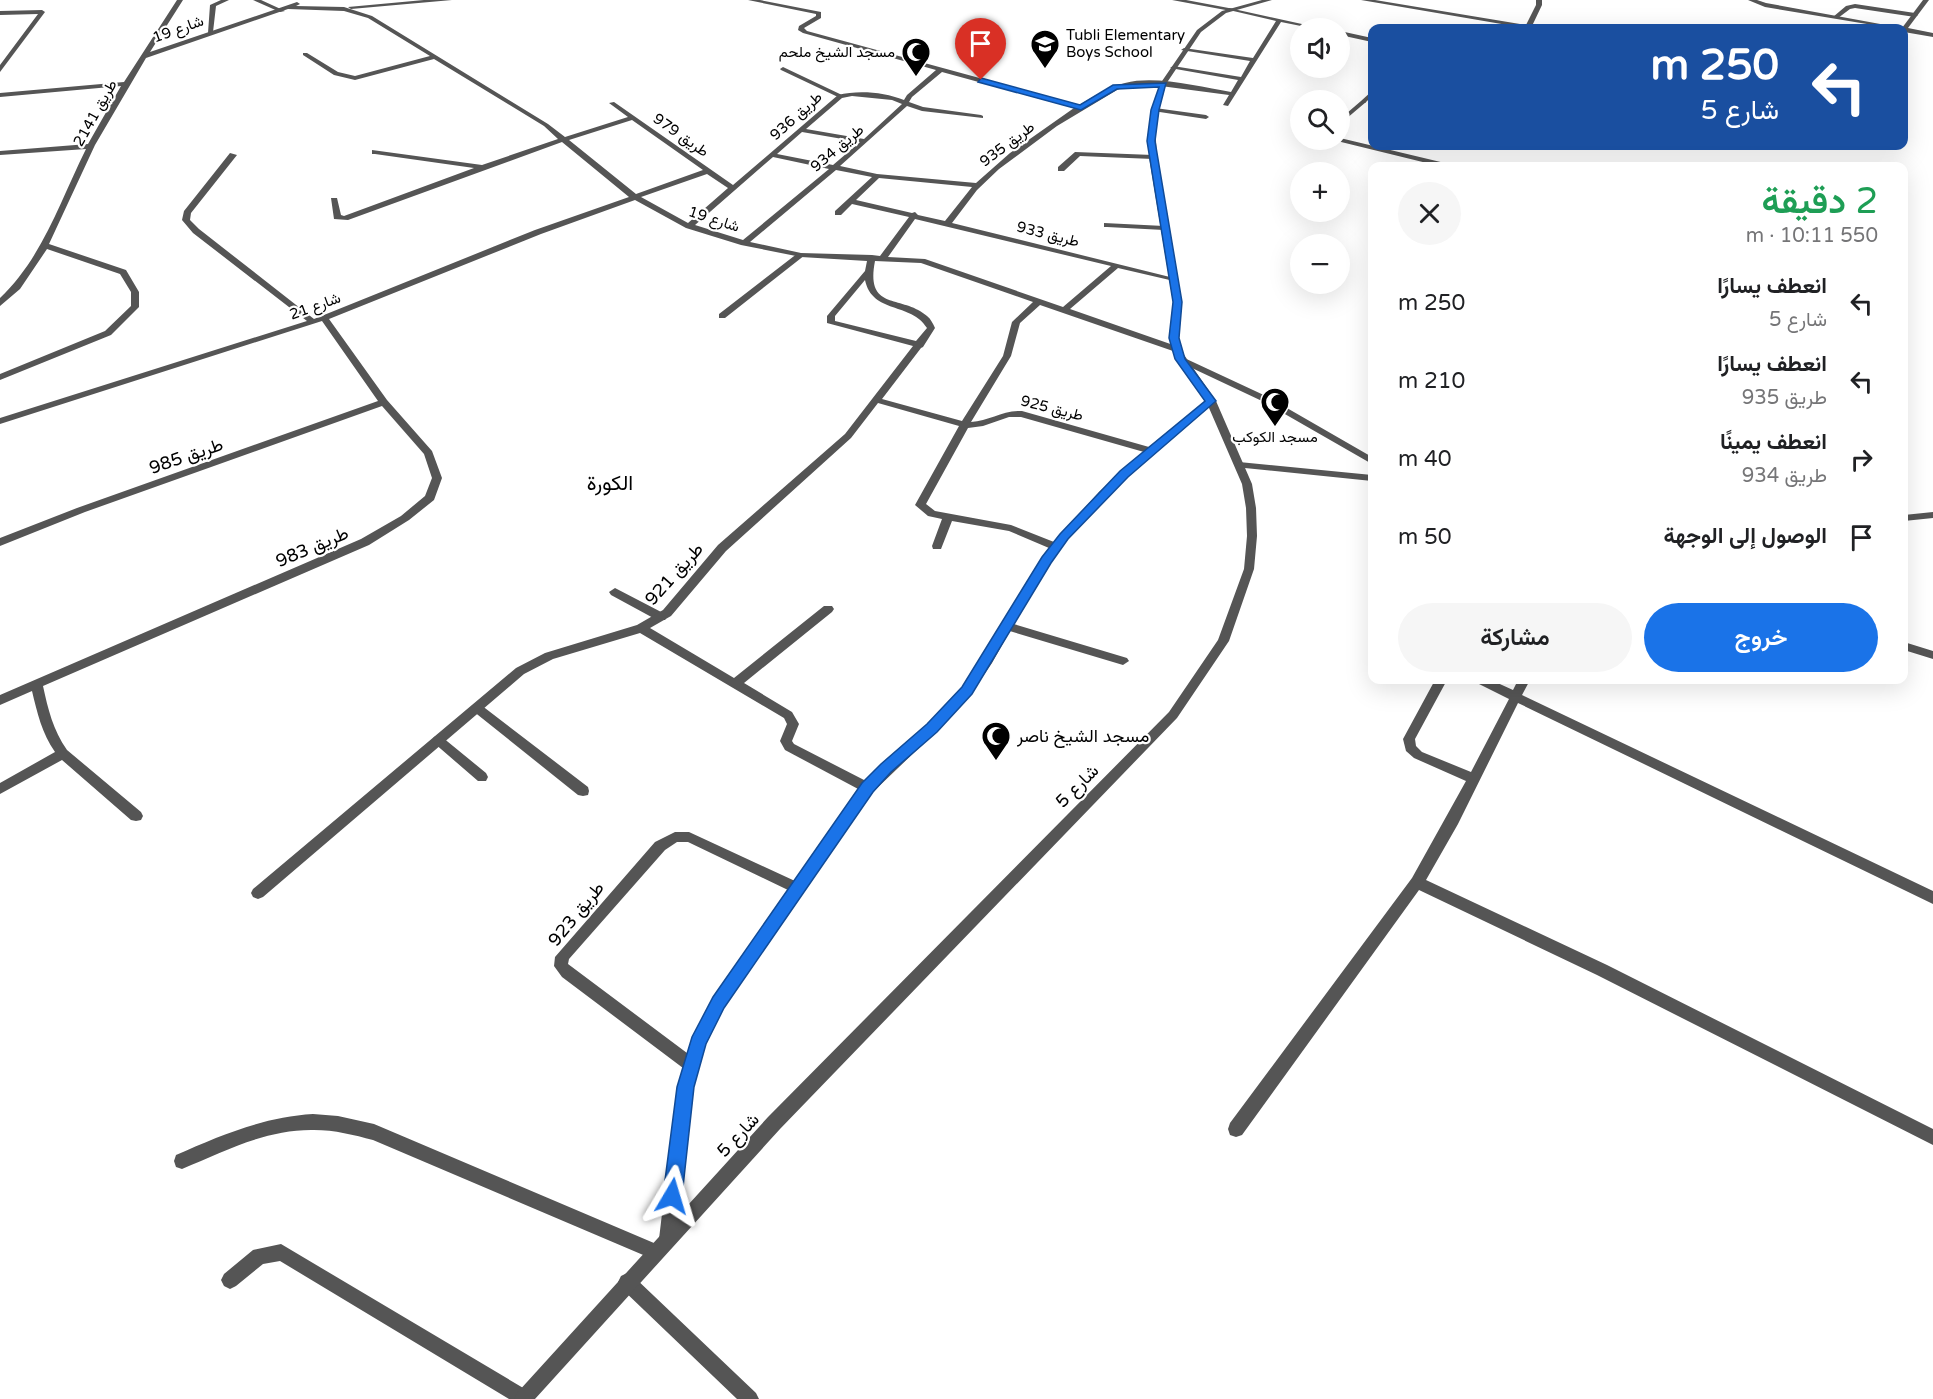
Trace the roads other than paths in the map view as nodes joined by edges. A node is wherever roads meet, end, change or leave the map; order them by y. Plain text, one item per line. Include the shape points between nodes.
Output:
1 (180, 0) edge
2 (226, 0) edge
3 (256, 0) edge
4 (303, 0) edge
5 (449, 0) edge
6 (751, 0) edge
7 (1175, 0) edge
8 (1269, 0) edge
9 (1364, 0) edge
10 (1426, 0) edge
11 (1539, 0) edge
12 (1751, 0) edge
13 (1926, 0) edge
14 (333, 8) junction
15 (286, 9) junction
16 (1231, 9) junction
17 (1418, 10) junction
18 (0, 12) edge
19 (1915, 15) junction
20 (1836, 17) junction
21 (1279, 21) junction
22 (1290, 23) edge
23 (1506, 24) edge
24 (1532, 24) edge
25 (1876, 24) edge
26 (1908, 25) edge
27 (1908, 31) edge
28 (210, 32) junction
29 (1350, 35) edge
30 (1933, 35) edge
31 (1368, 39) edge
32 (1185, 50) junction
33 (305, 54) dead end
34 (145, 56) junction
35 (434, 57) junction
36 (1254, 60) junction
37 (1173, 68) junction
38 (783, 69) dead end
39 (941, 69) junction
40 (0, 70) edge
41 (1242, 79) junction
42 (127, 84) junction
43 (1163, 84) junction
44 (1232, 94) junction
45 (0, 95) edge
46 (840, 96) junction
47 (1368, 97) edge
48 (905, 102) junction
49 (612, 103) dead end
50 (1226, 105) dead end
51 (1081, 108) junction
52 (1155, 110) junction
53 (1350, 113) edge
54 (981, 117) dead end
55 (1206, 117) dead end
56 (633, 118) junction
57 (802, 130) junction
58 (564, 138) junction
59 (866, 141) junction
60 (1350, 143) edge
61 (91, 146) junction
62 (1368, 148) edge
63 (1378, 150) edge
64 (375, 152) dead end
65 (0, 153) edge
66 (233, 155) dead end
67 (772, 155) junction
68 (1153, 157) junction
69 (1429, 162) edge
70 (483, 166) junction
71 (834, 167) junction
72 (1061, 169) dead end
73 (708, 171) junction
74 (877, 176) junction
75 (978, 185) junction
76 (734, 189) junction
77 (633, 196) junction
78 (334, 200) dead end
79 (851, 201) junction
80 (838, 213) dead end
81 (915, 214) junction
82 (947, 224) junction
83 (1107, 225) dead end
84 (688, 226) junction
85 (1164, 228) junction
86 (744, 243) junction
87 (46, 246) junction
88 (801, 255) junction
89 (878, 257) junction
90 (1117, 265) junction
91 (866, 273) junction
92 (1174, 279) junction
93 (1039, 301) junction
94 (0, 303) edge
95 (1064, 310) junction
96 (722, 316) dead end
97 (319, 320) junction
98 (920, 345) junction
99 (1178, 354) junction
100 (0, 377) edge
101 (876, 400) junction
102 (1211, 401) junction
103 (384, 402) junction
104 (0, 422) edge
105 (965, 424) junction
106 (1151, 451) junction
107 (1368, 459) edge
108 (1239, 465) junction
109 (1368, 478) edge
110 (1933, 515) edge
111 (949, 516) junction
112 (1908, 518) edge
113 (0, 542) edge
114 (937, 546) dead end
115 (1056, 547) junction
116 (615, 592) dead end
117 (828, 609) dead end
118 (661, 617) junction
119 (1007, 626) junction
120 (641, 628) junction
121 (1908, 647) edge
122 (1933, 655) edge
123 (1123, 661) dead end
124 (36, 683) junction
125 (736, 683) junction
126 (1439, 684) edge
127 (1490, 684) edge
128 (1522, 684) edge
129 (1515, 696) junction
130 (0, 700) edge
131 (477, 708) junction
132 (438, 740) junction
133 (63, 753) junction
134 (482, 777) dead end
135 (1474, 778) junction
136 (868, 788) junction
137 (0, 789) edge
138 (583, 791) dead end
139 (136, 816) dead end
140 (1417, 882) junction
141 (797, 888) junction
142 (258, 893) dead end
143 (1933, 898) edge
144 (691, 1065) junction
145 (1236, 1129) dead end
146 (1933, 1137) edge
147 (182, 1161) dead end
148 (667, 1239) junction
149 (655, 1252) junction
150 (230, 1280) dead end
151 (627, 1282) junction
152 (524, 1399) edge
153 (750, 1399) edge

1 - 34 street, طريق 2141
2 - 28 street via 213,5
3 - 15 street
4 - 15 street, شارع 19
5 - 14 street
6 - 39 street via 819,13 819,17 801,27 805,32
7 - 16 street
8 - 16 street
9 - 17 street
10 - 17 street
11 - 24 street
12 - 20 street
13 - 19 street
14 - 15 street, شارع 19
14 - 35 street, شارع 19 via 370,17
15 - 28 street, شارع 19
16 - 21 street
16 - 32 street via 1204,27
17 - 23 street
18 - 40 street via 42,12
19 - 20 street via 1855,6
19 - 26 street
20 - 25 street
21 - 22 street
21 - 36 street
27 - 30 street
28 - 34 street, شارع 19
29 - 31 street
32 - 36 street
32 - 37 street
33 - 35 street via 336,74 356,78
34 - 42 street, طريق 2141
35 - 58 street, شارع 19
36 - 41 street
37 - 41 street
37 - 43 street
38 - 46 street
39 - 48 street, طريق 934
39 - 51 street
41 - 44 street
42 - 45 street
42 - 61 street, طريق 2141
43 - 44 street, طريق 935
43 - 51 street, طريق 935 via 1115,87
43 - 52 street
44 - 50 street
46 - 48 street, طريق 936 via 852,94
46 - 57 street, طريق 936
47 - 53 street
48 - 54 street, طريق 936 via 922,109
48 - 59 street, طريق 934
49 - 56 street, طريق 979
51 - 75 street, طريق 935 via 1011,156
52 - 55 street
52 - 68 street
56 - 58 street
56 - 73 street, طريق 979
57 - 59 street
57 - 67 street, طريق 936
58 - 70 street
58 - 77 street, شارع 19
59 - 71 street, طريق 934
60 - 62 street
61 - 65 street
61 - 87 street, طريق 2141
63 - 69 street
64 - 70 street
66 - 97 street, طريق 983 via 187,213 186,220
67 - 71 street
67 - 76 street, طريق 936
68 - 72 street via 1078,154
68 - 85 street
70 - 78 street via 345,218 337,217
71 - 74 street
71 - 86 street, طريق 934
73 - 76 street, طريق 979
73 - 77 street, شارع 21
74 - 75 street
74 - 79 street
75 - 82 street, طريق 935
76 - 84 street, طريق 936
77 - 84 street, شارع 19
77 - 97 street, شارع 21
79 - 80 street
79 - 81 street, طريق 933
81 - 82 street, طريق 933
81 - 89 street
82 - 90 street, طريق 933
83 - 85 street
84 - 86 street, شارع 19
85 - 92 street
86 - 88 street, شارع 19
87 - 94 street, طريق 2141 via 12,293
87 - 100 street via 123,272 135,292 135,307 108,333
88 - 89 street, شارع 19
88 - 96 street
89 - 91 street
89 - 93 street, شارع 19 via 939,265
90 - 92 street, طريق 933
90 - 95 street
91 - 98 street, طريق 921 via 868,285 877,296 928,321 930,332
91 - 98 street via 831,316 831,323
92 - 99 street via 1178,302 1174,338
93 - 95 street, شارع 19
93 - 105 street via 1016,322 1007,356
95 - 99 street, شارع 19
97 - 103 street, طريق 983
97 - 104 street, شارع 21
98 - 101 street, طريق 921
99 - 102 street, شارع 5
99 - 107 street, شارع 19
101 - 105 street, طريق 925
101 - 118 street, طريق 921 via 830,454 722,548
102 - 106 street
102 - 108 street, شارع 5
103 - 113 street, طريق 985
103 - 124 street, طريق 983 via 429,453 437,478 430,498 365,542
105 - 106 street, طريق 925 via 981,424 1007,413 1022,414
105 - 111 street via 920,501 926,512
106 - 115 street via 1103,493
108 - 109 street
108 - 148 street, شارع 5 via 1251,508 1249,569 1224,641 1173,715 920,971
110 - 112 street
111 - 114 street
111 - 115 street via 1011,528
115 - 119 street
116 - 118 street
117 - 125 street
118 - 120 street, طريق 921
119 - 123 street
119 - 136 street via 981,671 951,710
120 - 125 street
120 - 131 street, طريق 921 via 564,650 534,663
121 - 122 street
124 - 130 street, طريق 983
124 - 133 street via 50,732
125 - 136 street via 791,717 793,724 786,741 789,747
126 - 135 street via 1409,739 1410,748
127 - 129 street
128 - 129 street
129 - 135 street
129 - 143 street
131 - 132 street, طريق 921
131 - 138 street
132 - 134 street
132 - 142 street, طريق 921
133 - 137 street
133 - 139 street
135 - 140 street
136 - 141 street
140 - 145 street
140 - 146 street via 1623,980
141 - 144 street via 718,1002
141 - 144 street, طريق 923 via 689,837 675,837 660,846 562,957 561,966
144 - 148 street
147 - 149 street via 234,1138 284,1125 332,1123 374,1132
148 - 149 street, شارع 5
149 - 151 street, شارع 5
150 - 152 street via 259,1256 281,1252
151 - 152 street, شارع 5
151 - 153 street

